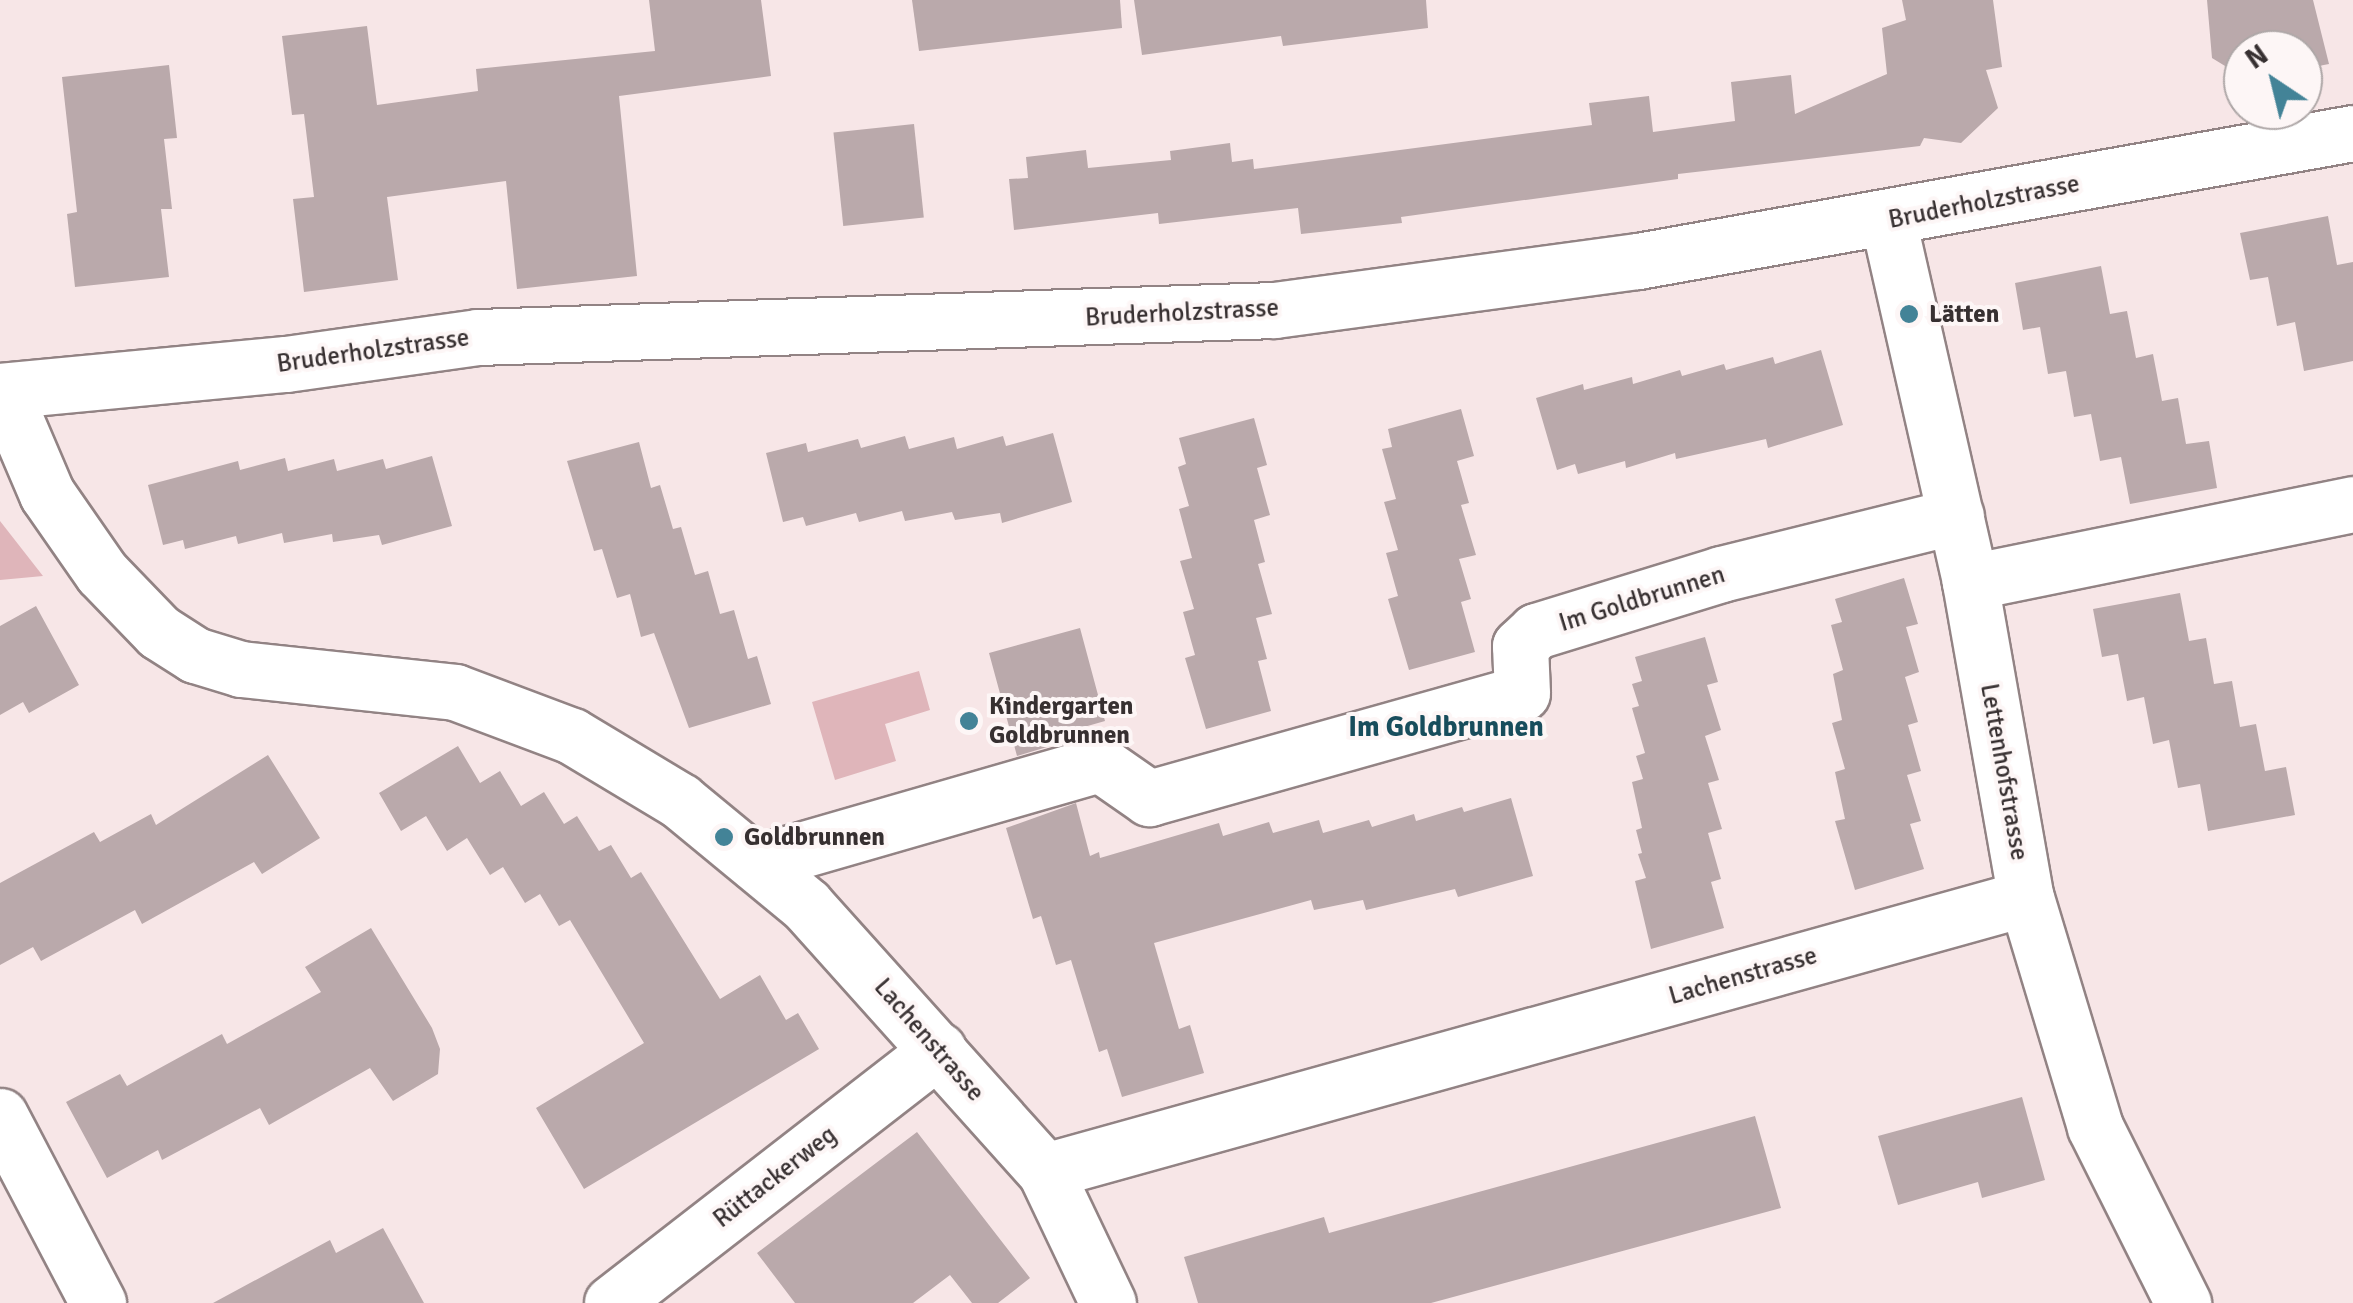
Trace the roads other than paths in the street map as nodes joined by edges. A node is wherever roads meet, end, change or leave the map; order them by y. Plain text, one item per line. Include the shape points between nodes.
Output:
1 (2353, 133) edge
2 (1888, 220) junction
3 (2, 391) edge
4 (2353, 504) edge
5 (1956, 516) junction
6 (1970, 582) junction
7 (756, 863) junction
8 (2026, 898) junction
9 (938, 1050) junction
10 (0, 1116) edge
11 (1045, 1171) junction
12 (98, 1303) edge
13 (612, 1303) edge
14 (1108, 1303) edge
15 (2183, 1303) edge

1 - 2 street, Bruderholzstrasse
2 - 3 street, Bruderholzstrasse via 1274,310 478,337 286,364
2 - 5 street, Lettenhofstrasse
3 - 7 street, Lachenstrasse via 48,494 102,573 159,632 195,656 241,669 472,698 572,736 680,802
4 - 6 street
5 - 6 street, Lettenhofstrasse
5 - 7 street, Im Goldbrunnen via 1721,574 1536,631 1520,646 1522,693 1148,798 1100,764
6 - 8 street, Lettenhofstrasse
7 - 9 street, Lachenstrasse via 814,914
8 - 11 street, Lachenstrasse
8 - 15 street, Lettenhofstrasse via 2095,1127
9 - 11 street, Lachenstrasse
9 - 13 street, Rüttackerweg
10 - 12 street
11 - 14 street

